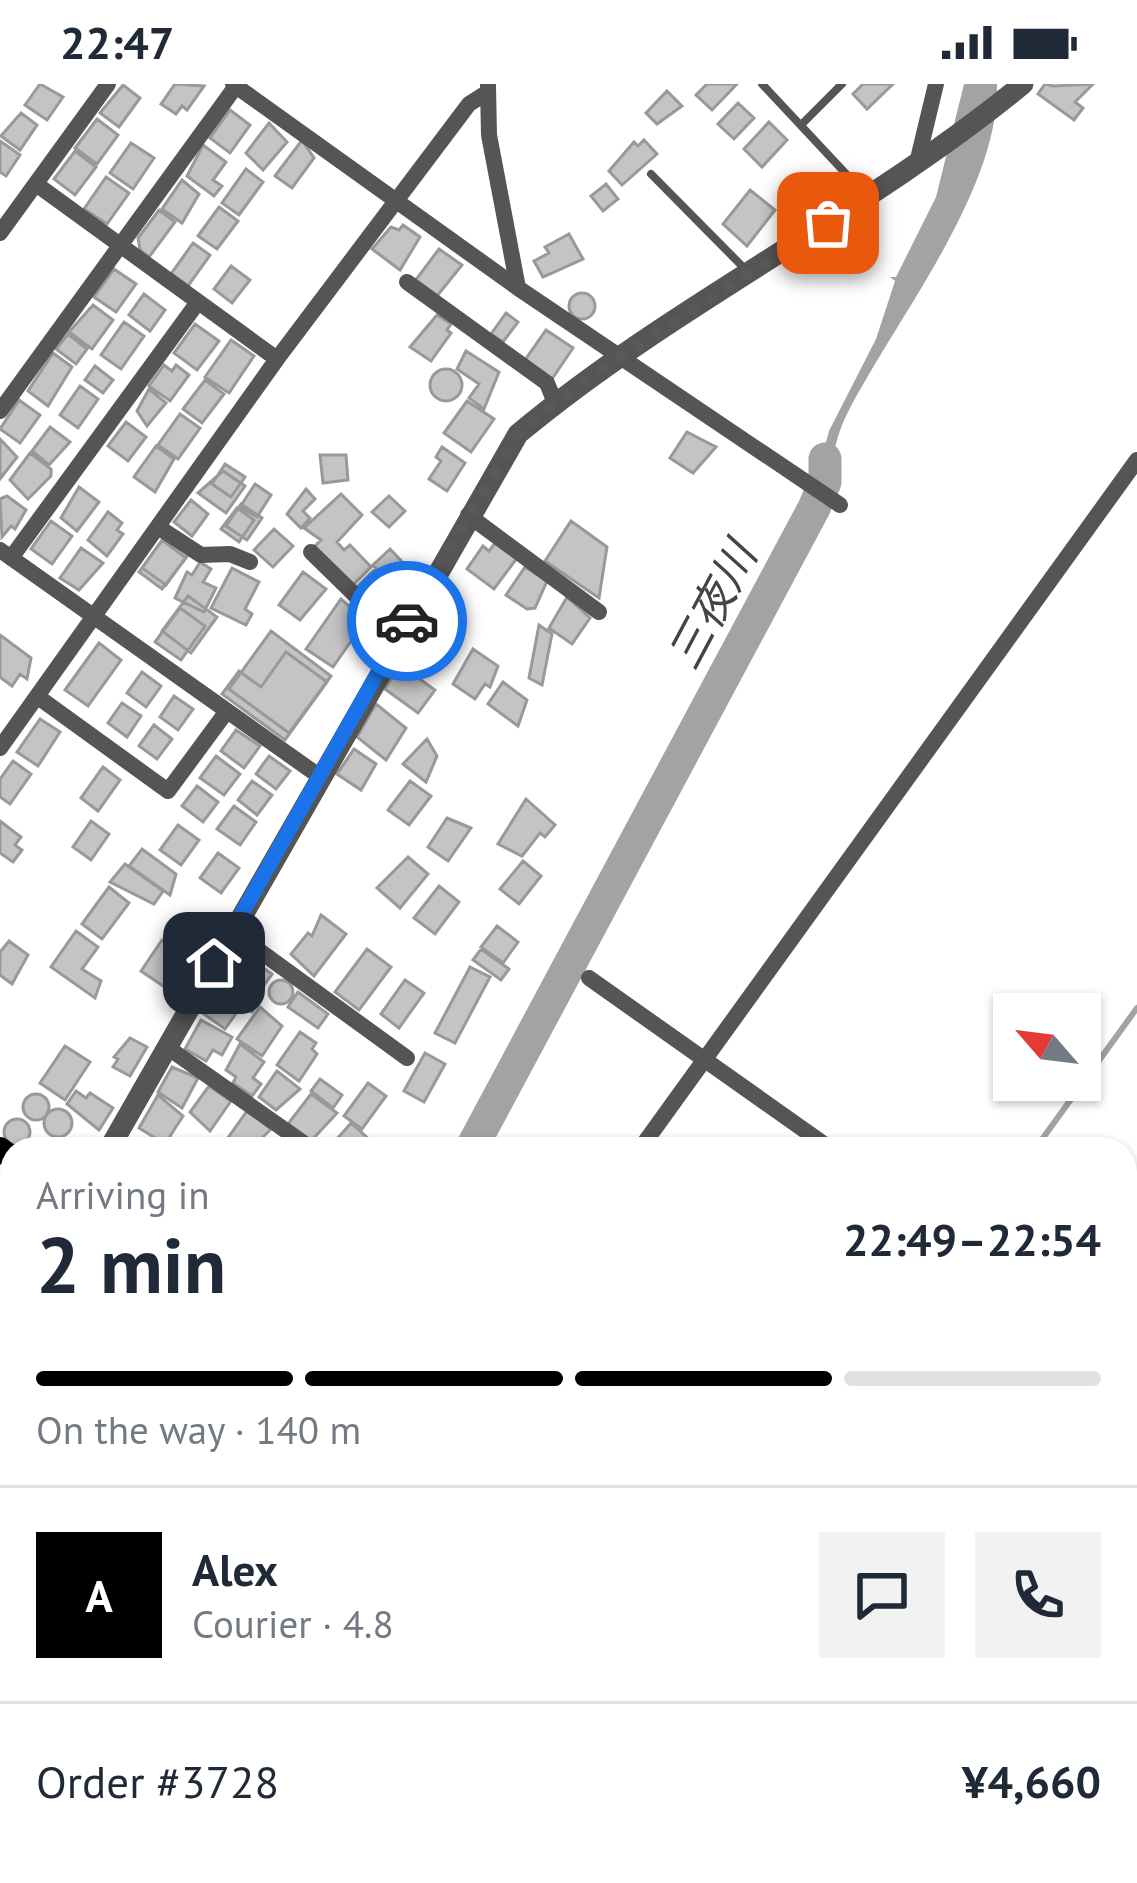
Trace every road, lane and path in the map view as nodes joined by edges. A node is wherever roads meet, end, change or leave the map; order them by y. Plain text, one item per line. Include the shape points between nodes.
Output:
1 (108, 84) edge
2 (762, 84) edge
3 (842, 84) edge
4 (936, 84) edge
5 (1022, 84) edge
6 (234, 85) edge
7 (488, 88) edge
8 (801, 125) junction
9 (917, 163) junction
10 (652, 174) dead end
11 (36, 184) junction
12 (867, 196) junction
13 (396, 200) junction
14 (0, 232) edge
15 (120, 245) junction
16 (750, 275) junction
17 (406, 282) dead end
18 (518, 288) junction
19 (198, 302) junction
20 (625, 355) junction
21 (277, 359) junction
22 (555, 403) junction
23 (0, 411) edge
24 (1137, 460) edge
25 (840, 506) dead end
26 (467, 515) junction
27 (158, 527) junction
28 (311, 552) dead end
29 (5, 554) edge
30 (250, 562) dead end
31 (599, 612) dead end
32 (95, 616) junction
33 (398, 637) junction
34 (38, 697) junction
35 (227, 711) junction
36 (0, 748) edge
37 (319, 776) junction
38 (232, 931) junction
39 (590, 978) dead end
40 (167, 1047) junction
41 (407, 1058) dead end
42 (705, 1059) junction
43 (116, 1137) edge
44 (295, 1137) edge
45 (649, 1137) edge
46 (814, 1137) edge

1 - 11 street
2 - 8 lane
3 - 8 lane
4 - 9 street
5 - 9 street
6 - 13 street
6 - 15 street
7 - 13 street
7 - 18 street
8 - 12 lane
9 - 12 street
10 - 16 lane
11 - 14 street
11 - 15 street
12 - 16 street
13 - 18 street
13 - 21 street
15 - 19 street
15 - 23 street
16 - 20 street
17 - 22 street via 547,383
18 - 20 street
19 - 21 street
19 - 29 street
20 - 22 street
20 - 25 street
21 - 27 street
22 - 26 street via 518,434
24 - 42 street
26 - 31 street
26 - 33 street
27 - 30 street via 201,555
27 - 32 street
28 - 33 street
29 - 32 street
32 - 34 street
32 - 35 street
33 - 37 street
34 - 35 street via 168,791
34 - 36 street
35 - 37 street
37 - 38 street
38 - 40 street
38 - 41 street
39 - 42 street
40 - 43 street
40 - 44 street
42 - 45 street
42 - 46 street

